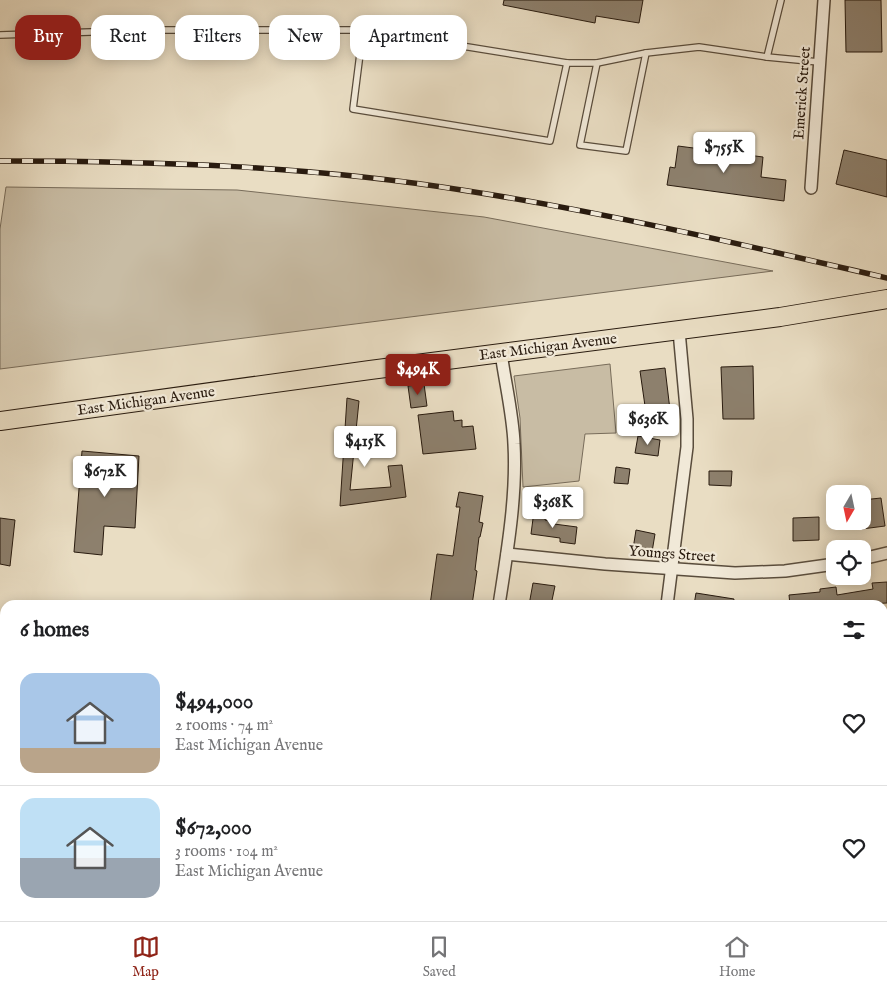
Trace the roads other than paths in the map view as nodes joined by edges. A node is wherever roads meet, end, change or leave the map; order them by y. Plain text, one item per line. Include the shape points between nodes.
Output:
1 (781, 0) edge
2 (824, 0) edge
3 (350, 30) edge
4 (0, 35) edge
5 (467, 47) edge
6 (646, 53) junction
7 (767, 57) junction
8 (359, 60) edge
9 (819, 62) junction
10 (567, 63) junction
11 (597, 63) junction
12 (811, 188) dead end
13 (885, 302) edge
14 (679, 330) junction
15 (501, 353) junction
16 (0, 421) edge
17 (887, 553) edge
18 (506, 554) junction
19 (871, 557) edge
20 (826, 565) edge
21 (672, 568) junction
22 (499, 600) edge
23 (668, 600) edge

1 - 7 lane
2 - 9 street, Emerick Street
3 - 4 lane via 151,30
5 - 10 lane
6 - 7 lane via 699,47
6 - 11 lane
6 - 11 lane via 626,151 580,145
7 - 9 lane
8 - 10 lane via 353,109 550,141
9 - 12 street, Emerick Street
10 - 11 lane
13 - 14 main road, East Michigan Avenue
14 - 15 main road, East Michigan Avenue
14 - 21 street via 687,447
15 - 16 main road, East Michigan Avenue
15 - 18 street via 514,444 513,493
17 - 19 street
18 - 21 street, Youngs Street
18 - 22 street
20 - 21 street, Youngs Street via 735,573
21 - 23 street

